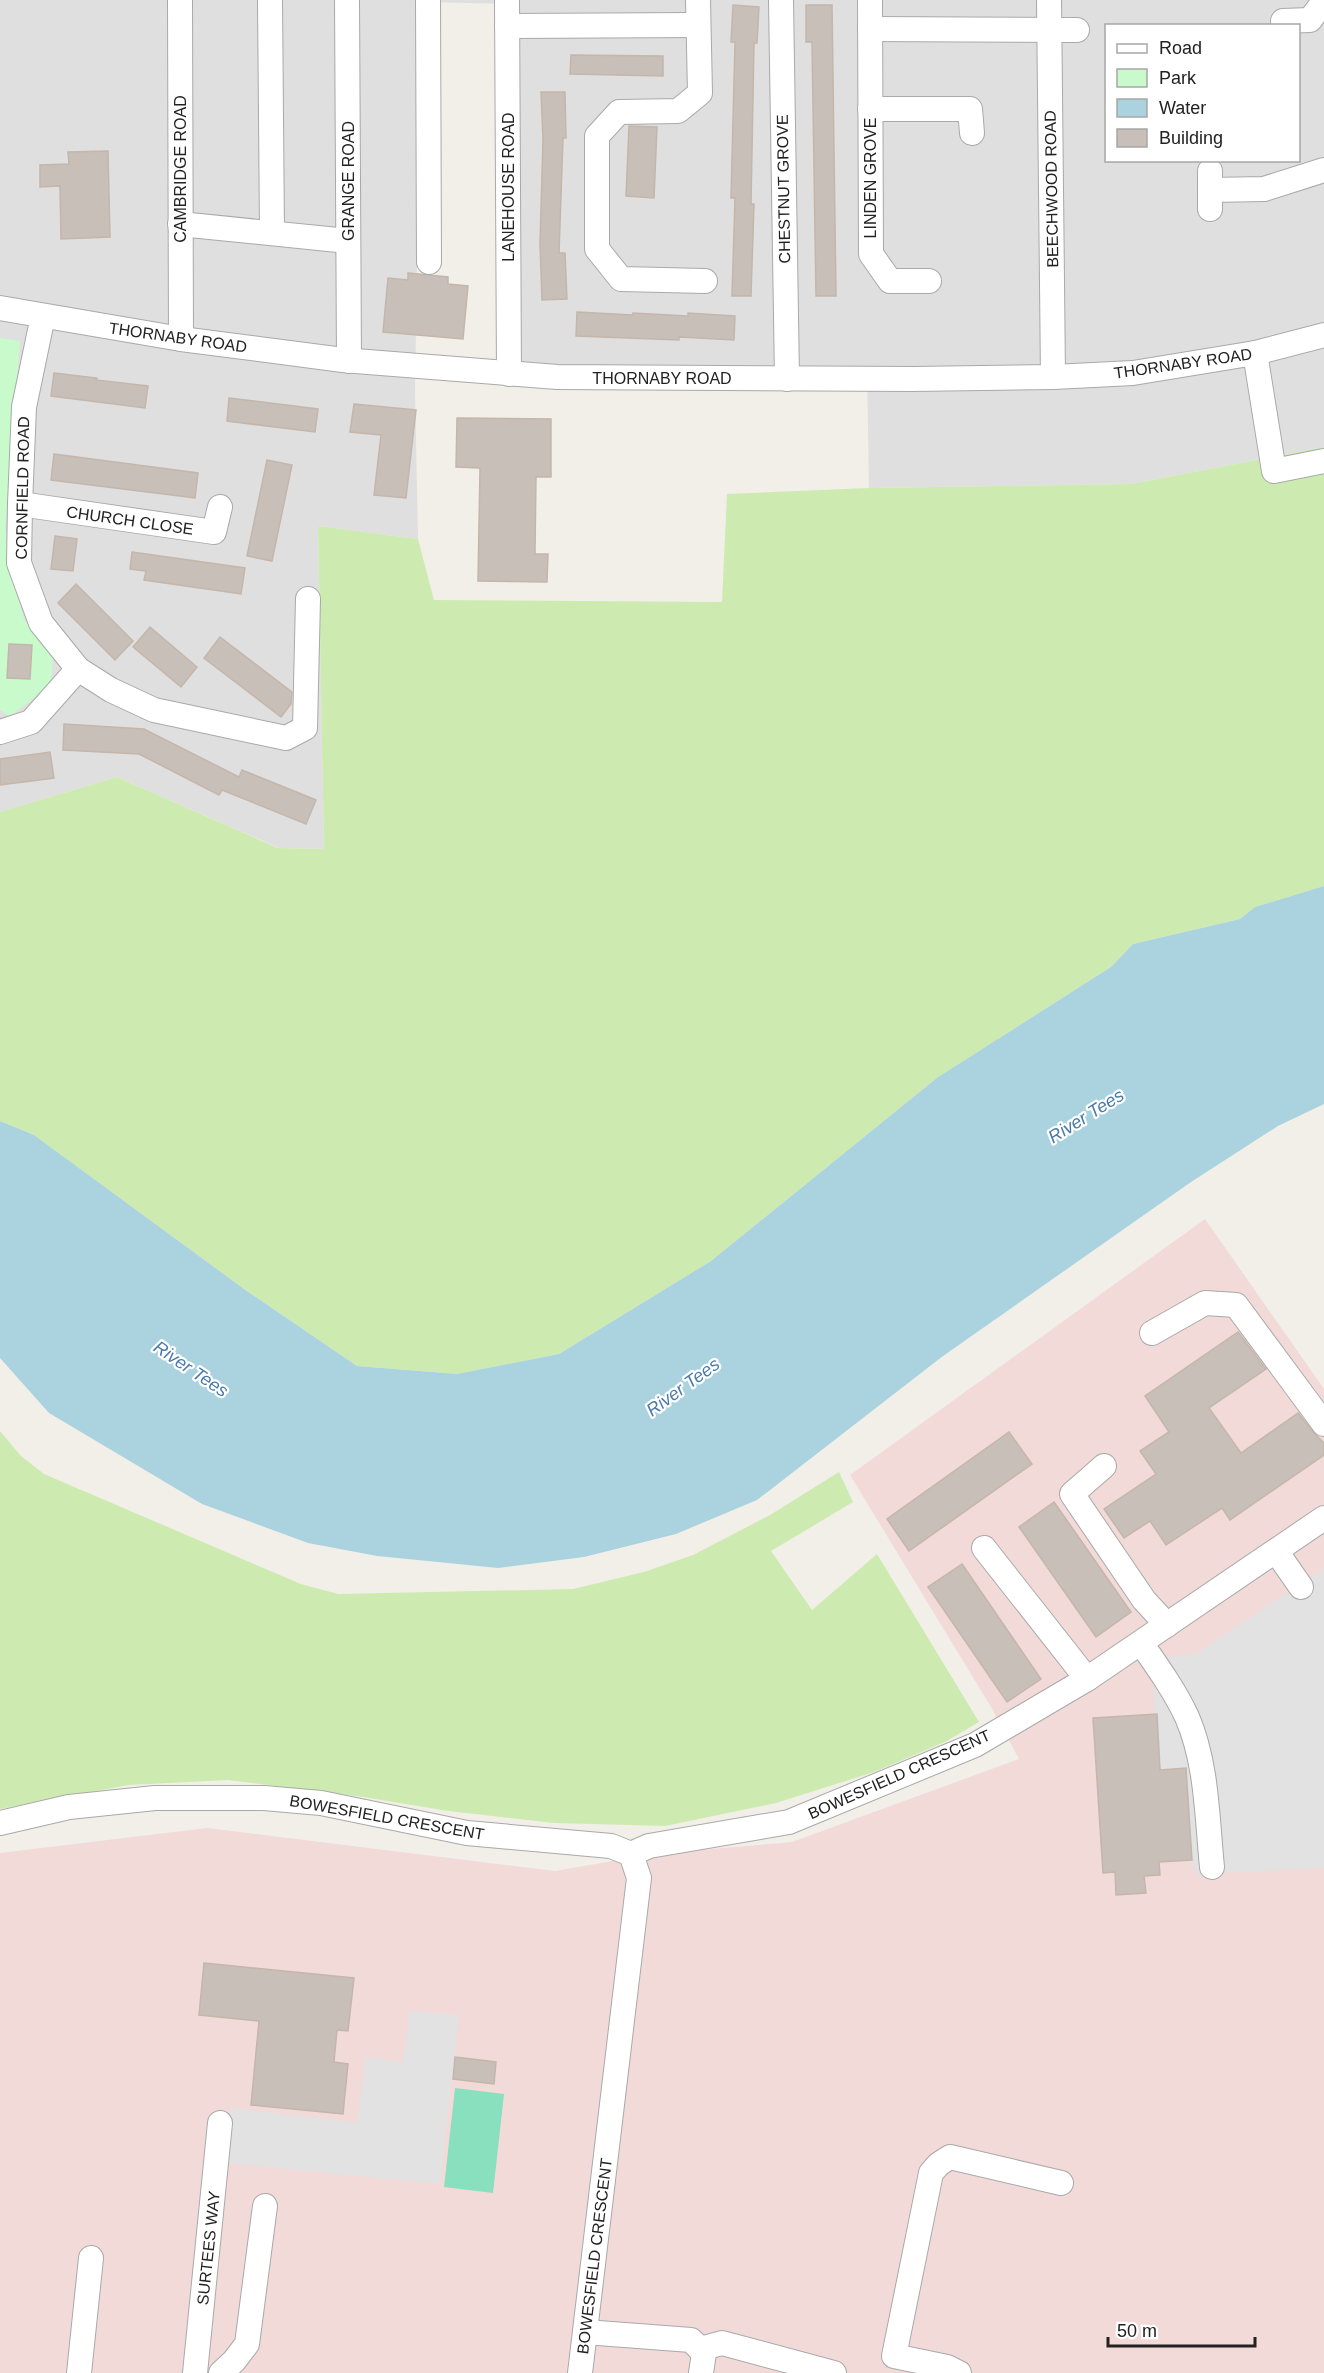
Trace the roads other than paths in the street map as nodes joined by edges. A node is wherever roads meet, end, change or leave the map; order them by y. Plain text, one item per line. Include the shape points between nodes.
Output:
1 (180, 0) edge
2 (270, 0) edge
3 (347, 0) edge
4 (428, 0) edge
5 (507, 0) edge
6 (698, 0) edge
7 (781, 0) edge
8 (870, 0) edge
9 (1049, 0) edge
10 (1324, 1) edge
11 (1283, 24) edge
12 (698, 25) junction
13 (507, 26) junction
14 (870, 29) junction
15 (1049, 30) junction
16 (1077, 30) dead end
17 (870, 109) junction
18 (972, 133) dead end
19 (1324, 170) edge
20 (1210, 190) dead end
21 (180, 224) junction
22 (272, 233) junction
23 (348, 241) junction
24 (429, 262) dead end
25 (705, 281) dead end
26 (929, 281) dead end
27 (0, 308) edge
28 (43, 316) junction
29 (1324, 335) edge
30 (181, 339) junction
31 (1255, 353) junction
32 (349, 361) junction
33 (509, 374) junction
34 (1053, 378) junction
35 (786, 379) junction
36 (1324, 461) edge
37 (20, 504) junction
38 (220, 507) dead end
39 (308, 599) dead end
40 (78, 669) junction
41 (0, 732) edge
42 (1152, 1334) dead end
43 (1324, 1424) edge
44 (1104, 1466) dead end
45 (1324, 1518) edge
46 (984, 1548) dead end
47 (1276, 1551) junction
48 (1301, 1587) dead end
49 (1167, 1625) junction
50 (1141, 1643) junction
51 (1088, 1679) junction
52 (0, 1823) edge
53 (631, 1854) junction
54 (1212, 1867) dead end
55 (220, 2123) dead end
56 (1061, 2183) dead end
57 (266, 2206) dead end
58 (91, 2258) dead end
59 (585, 2332) junction
60 (700, 2349) junction
61 (79, 2373) edge
62 (195, 2373) edge
63 (221, 2373) edge
64 (580, 2373) edge
65 (701, 2373) edge
66 (834, 2373) edge
67 (959, 2373) edge

1 - 21 street, CAMBRIDGE ROAD
2 - 22 street
3 - 23 street, GRANGE ROAD
4 - 24 street
5 - 13 street, LANEHOUSE ROAD
6 - 12 street
7 - 35 street, CHESTNUT GROVE
8 - 14 street, LINDEN GROVE
9 - 15 street, BEECHWOOD ROAD
10 - 11 street via 1310,20
12 - 13 street
12 - 25 street via 700,93 678,111 619,112 597,136 597,249 621,279
13 - 33 street, LANEHOUSE ROAD
14 - 15 street
14 - 17 street, LINDEN GROVE
15 - 16 street
15 - 34 street, BEECHWOOD ROAD
17 - 18 street via 970,109
17 - 26 street, LINDEN GROVE via 871,254 890,281
19 - 20 street via 1264,189
21 - 22 street
21 - 30 street, CAMBRIDGE ROAD
22 - 23 street
23 - 32 street, GRANGE ROAD
27 - 28 street, THORNABY ROAD
28 - 30 street, THORNABY ROAD
28 - 37 street, CORNFIELD ROAD via 24,406
29 - 31 street, THORNABY ROAD
30 - 32 street, THORNABY ROAD
31 - 34 street, THORNABY ROAD via 1133,373
31 - 36 street via 1274,471
32 - 33 street, THORNABY ROAD
33 - 35 street, THORNABY ROAD
34 - 35 street, THORNABY ROAD
37 - 38 street, CHURCH CLOSE via 214,532
37 - 40 street, CORNFIELD ROAD via 20,563 41,623
39 - 40 street, CORNFIELD ROAD via 305,728 286,738 154,710
40 - 41 street via 32,722
42 - 43 street via 1205,1303 1236,1305
44 - 49 street via 1072,1494 1144,1600
45 - 47 street, BOWESFIELD CRESCENT
46 - 51 street
47 - 48 street
47 - 49 street, BOWESFIELD CRESCENT
49 - 50 street, BOWESFIELD CRESCENT
50 - 51 street, BOWESFIELD CRESCENT
50 - 54 street via 1190,1726 1202,1764
51 - 53 street, BOWESFIELD CRESCENT via 975,1745 789,1822 649,1846
52 - 53 street, BOWESFIELD CRESCENT via 69,1807 155,1798 264,1798 321,1803 467,1833 612,1846
53 - 59 street, BOWESFIELD CRESCENT via 639,1878
55 - 62 street, SURTEES WAY
56 - 67 street via 950,2157 931,2173 894,2356
57 - 63 street via 247,2344
58 - 61 street
59 - 60 street via 691,2340
59 - 64 street, BOWESFIELD CRESCENT
60 - 65 street via 704,2353
60 - 66 street via 722,2343

